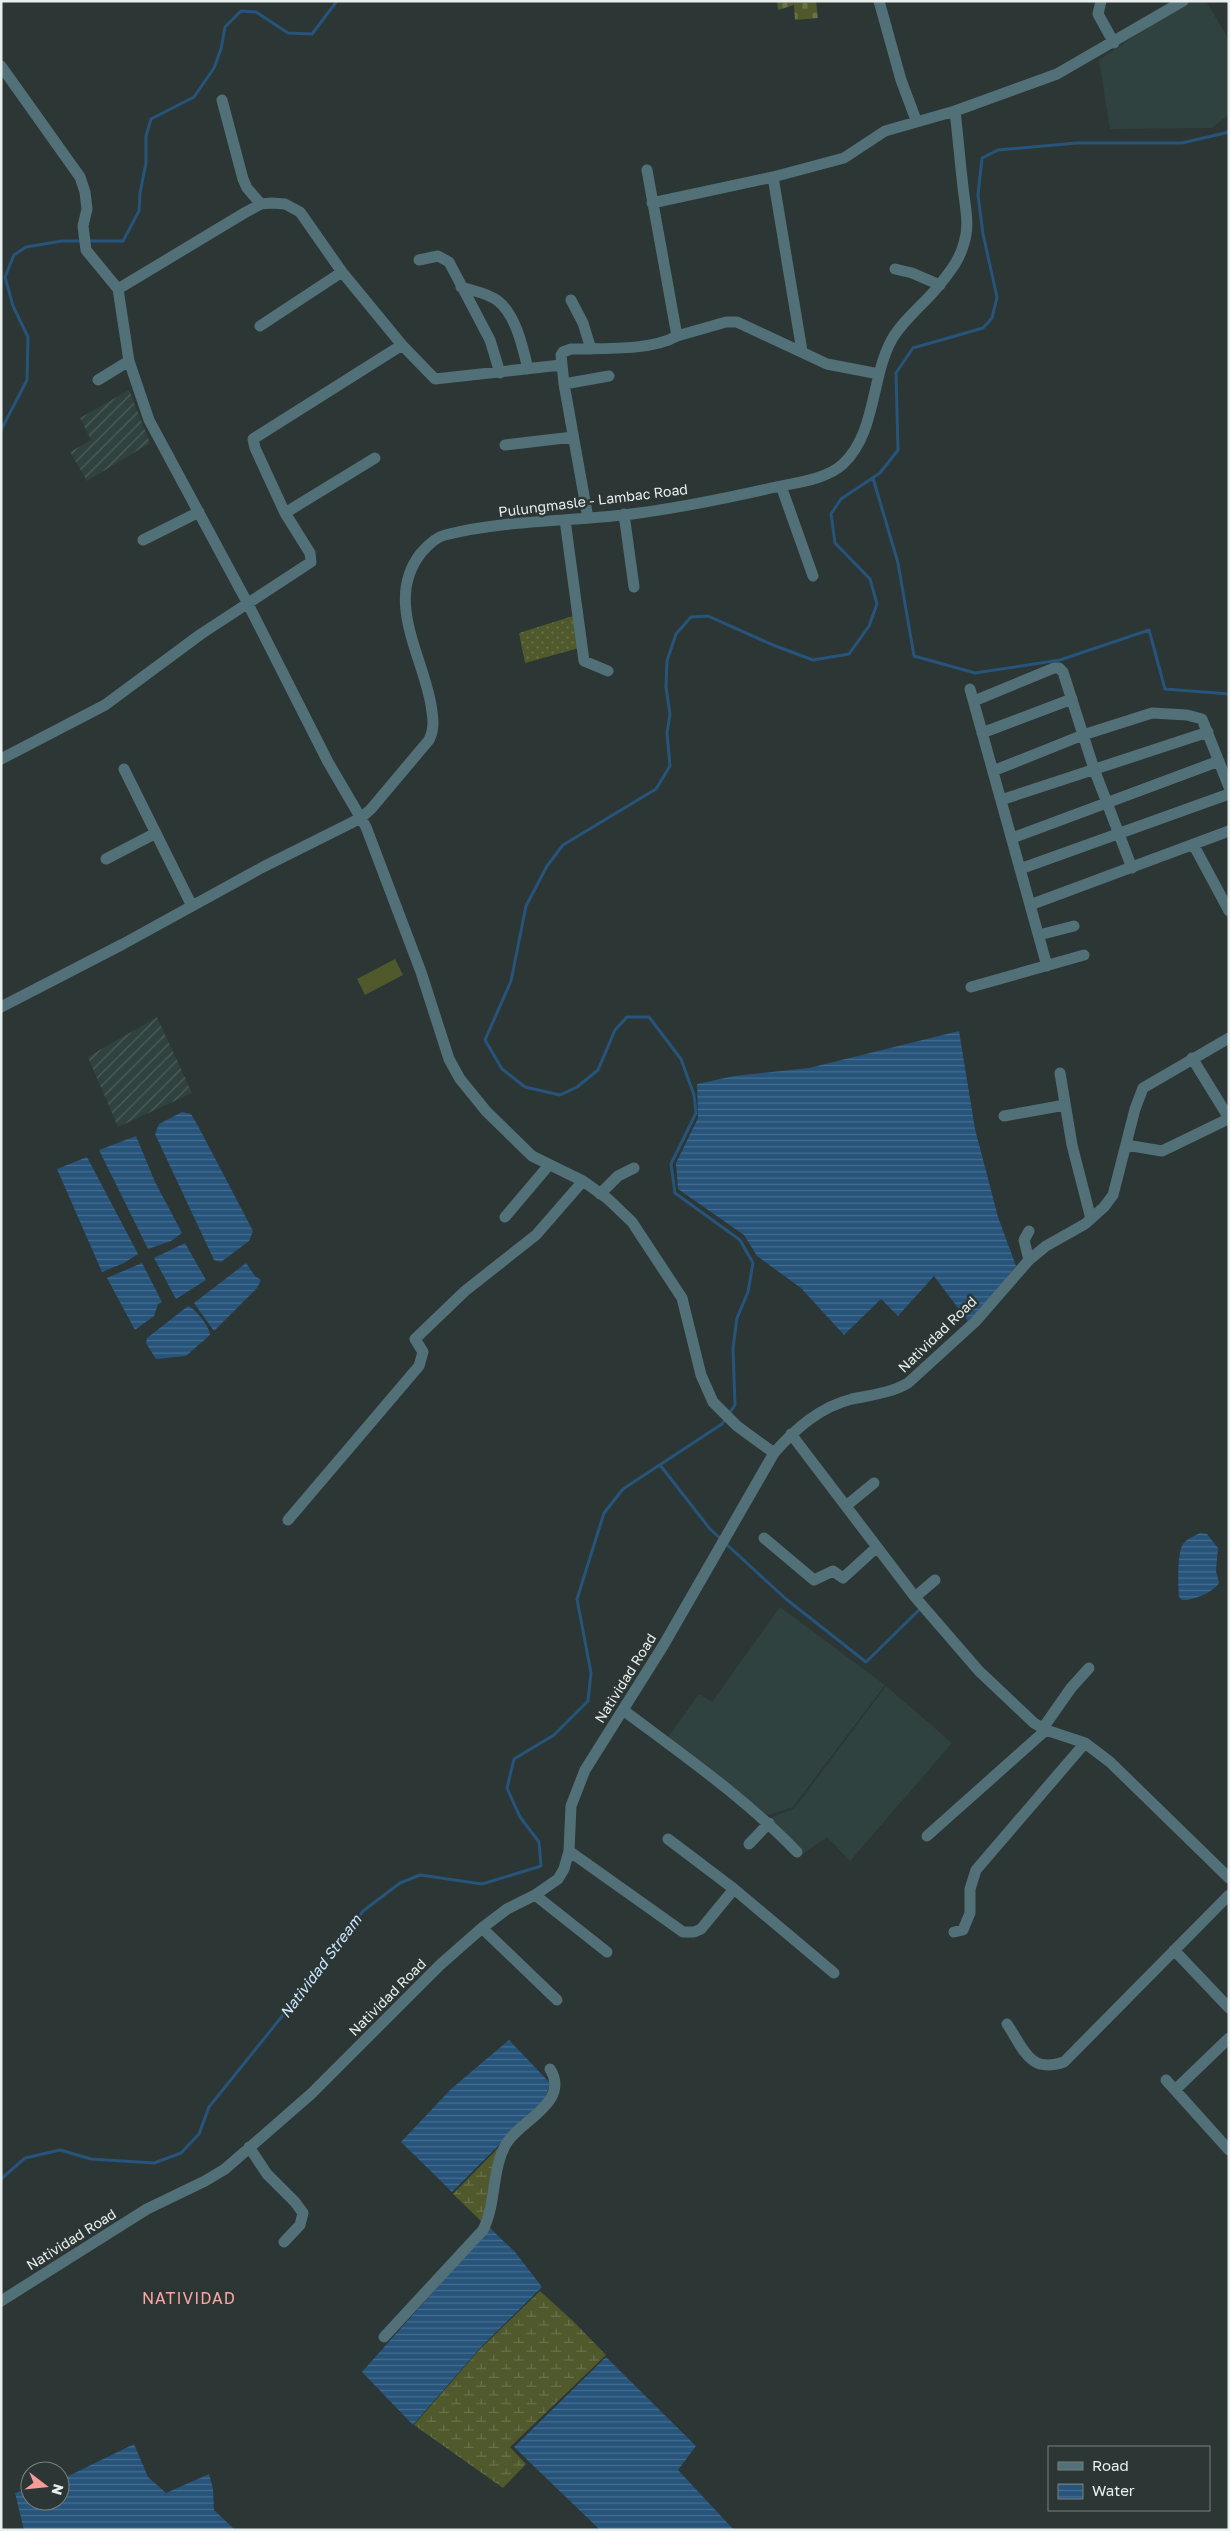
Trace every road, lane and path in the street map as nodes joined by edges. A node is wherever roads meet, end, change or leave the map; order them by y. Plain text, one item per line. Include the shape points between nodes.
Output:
1 (879, 1) edge
2 (1101, 1) edge
3 (1183, 1) edge
4 (1114, 43) junction
5 (1, 66) edge
6 (222, 100) dead end
7 (955, 111) junction
8 (916, 120) junction
9 (647, 170) dead end
10 (773, 176) junction
11 (652, 203) junction
12 (261, 204) junction
13 (419, 260) dead end
14 (894, 269) dead end
15 (342, 272) junction
16 (940, 285) junction
17 (461, 288) junction
18 (118, 289) junction
19 (571, 300) dead end
20 (260, 326) dead end
21 (677, 336) junction
22 (402, 345) junction
23 (591, 348) junction
24 (802, 351) junction
25 (130, 361) junction
26 (562, 365) junction
27 (528, 369) junction
28 (500, 373) junction
29 (879, 374) junction
30 (610, 376) dead end
31 (98, 380) dead end
32 (564, 384) junction
33 (573, 437) junction
34 (504, 445) dead end
35 (375, 458) dead end
36 (781, 486) junction
37 (199, 512) junction
38 (285, 513) junction
39 (624, 514) junction
40 (588, 518) junction
41 (565, 520) junction
42 (143, 540) dead end
43 (813, 576) dead end
44 (634, 587) dead end
45 (248, 604) junction
46 (608, 671) dead end
47 (970, 689) dead end
48 (1072, 699) junction
49 (974, 701) junction
50 (1208, 732) junction
51 (982, 733) junction
52 (1083, 736) junction
53 (1, 759) edge
54 (1219, 761) junction
55 (124, 769) dead end
56 (1094, 769) junction
57 (993, 770) junction
58 (1229, 787) edge
59 (1229, 794) edge
60 (1001, 800) junction
61 (1106, 802) junction
62 (361, 818) junction
63 (1229, 831) edge
64 (156, 833) junction
65 (1119, 834) junction
66 (1012, 838) junction
67 (1193, 844) junction
68 (106, 858) dead end
69 (1132, 868) junction
70 (1020, 869) junction
71 (1030, 905) junction
72 (192, 906) junction
73 (1229, 912) edge
74 (1074, 926) dead end
75 (1039, 935) junction
76 (1084, 955) dead end
77 (1047, 966) junction
78 (971, 986) dead end
79 (1, 1006) edge
80 (1229, 1038) edge
81 (1192, 1058) junction
82 (1060, 1073) dead end
83 (1065, 1105) junction
84 (1004, 1116) dead end
85 (1228, 1118) edge
86 (1126, 1145) junction
87 (549, 1165) junction
88 (634, 1168) dead end
89 (583, 1181) junction
90 (600, 1194) junction
91 (506, 1217) dead end
92 (1091, 1219) junction
93 (1029, 1231) dead end
94 (1029, 1260) junction
95 (791, 1434) junction
96 (774, 1453) junction
97 (874, 1483) dead end
98 (846, 1506) junction
99 (288, 1520) dead end
100 (764, 1538) dead end
101 (877, 1547) junction
102 (935, 1580) dead end
103 (914, 1597) junction
104 (1088, 1668) dead end
105 (623, 1710) junction
106 (1045, 1729) junction
107 (1085, 1743) junction
108 (769, 1823) junction
109 (927, 1836) dead end
110 (668, 1839) dead end
111 (750, 1844) dead end
112 (569, 1851) junction
113 (797, 1852) dead end
114 (1228, 1877) edge
115 (734, 1889) junction
116 (535, 1895) junction
117 (1229, 1895) edge
118 (482, 1928) junction
119 (954, 1932) dead end
120 (1174, 1950) junction
121 (607, 1952) dead end
122 (834, 1973) dead end
123 (557, 2000) dead end
124 (1229, 2008) edge
125 (1007, 2024) dead end
126 (1229, 2038) edge
127 (550, 2069) dead end
128 (1166, 2080) dead end
129 (1176, 2089) junction
130 (249, 2148) junction
131 (1229, 2150) edge
132 (284, 2242) dead end
133 (1, 2301) edge
134 (384, 2337) dead end

1 - 8 street via 898,72
2 - 4 street via 1098,14
3 - 4 street
4 - 7 street via 1057,74
5 - 18 street via 80,177 86,201 83,226 86,250
6 - 12 street via 243,179
7 - 8 street
7 - 16 street, Pulungmasle - Lambac Road via 968,221 957,262
8 - 10 street via 885,131 844,158
9 - 11 street
10 - 11 street
10 - 24 street
11 - 21 street
12 - 15 street via 285,204 300,212
12 - 18 street
13 - 17 street via 443,258 455,272
14 - 16 street
15 - 20 street
15 - 22 street
16 - 29 street, Pulungmasle - Lambac Road via 894,337
17 - 27 street via 492,298 503,306 522,347
17 - 28 street via 490,340
18 - 25 street
19 - 23 street
21 - 23 street via 645,345
21 - 24 street via 737,322
22 - 28 street via 435,379
22 - 38 street via 253,438
23 - 26 street via 563,352
24 - 29 street via 827,364
25 - 31 street
25 - 37 street via 149,420
26 - 27 street
26 - 32 street
27 - 28 street
29 - 36 street, Pulungmasle - Lambac Road via 860,442 851,455 841,466 816,478
30 - 32 street
32 - 33 street
33 - 34 street
33 - 40 street
35 - 38 street
36 - 39 street, Pulungmasle - Lambac Road
36 - 43 street
37 - 42 street
37 - 45 street
38 - 45 street via 310,553 311,562
39 - 40 street, Pulungmasle - Lambac Road
39 - 44 street
40 - 41 street, Pulungmasle - Lambac Road
41 - 46 street via 584,661
41 - 62 street, Pulungmasle - Lambac Road via 442,536 420,554 412,569 404,603 429,697 433,732
45 - 53 street via 201,634 105,705
45 - 62 street via 328,762
47 - 49 street
48 - 49 street via 1063,672 1058,668
48 - 51 street
48 - 52 street
49 - 51 street
50 - 52 street via 1198,716 1152,713
50 - 54 street
50 - 56 street
51 - 57 street
52 - 56 street
52 - 57 street
54 - 58 street
54 - 61 street
55 - 64 street
56 - 60 street
56 - 61 street
57 - 60 street
59 - 65 street
60 - 66 street
61 - 65 street
61 - 66 street
62 - 72 street
62 - 87 street via 377,852 454,1068 486,1111 532,1156
63 - 67 street
64 - 68 street
64 - 72 street
65 - 69 street
65 - 70 street
66 - 70 street
67 - 69 street
67 - 73 street
69 - 71 street
70 - 71 street
71 - 75 street
72 - 79 street
74 - 75 street
75 - 77 street
76 - 77 street
77 - 78 street
80 - 81 street, Natividad Road
81 - 85 street
81 - 86 street, Natividad Road via 1144,1088 1134,1109
82 - 83 street
83 - 84 street
83 - 92 street
85 - 86 street via 1162,1151
86 - 92 street, Natividad Road via 1113,1195
87 - 89 street
87 - 91 street
88 - 90 street via 612,1180
89 - 90 street
89 - 99 street via 536,1235 466,1291 415,1339 423,1352 419,1366
90 - 96 street via 632,1222 677,1289 688,1317 704,1383 713,1402 737,1426
92 - 94 street, Natividad Road
93 - 94 street via 1024,1240
94 - 95 street, Natividad Road via 976,1321 908,1383 898,1389 835,1405
95 - 96 street, Natividad Road
95 - 98 street
96 - 105 street, Natividad Road
97 - 98 street
98 - 101 street
100 - 101 street via 814,1580 833,1571 843,1578
101 - 103 street
102 - 103 street
103 - 106 street via 979,1671 1025,1717
104 - 106 street
105 - 108 street
105 - 112 street, Natividad Road via 576,1790 571,1806
106 - 107 street
106 - 109 street
107 - 114 street via 1110,1762
107 - 119 street via 981,1862 970,1889 970,1913 966,1926
108 - 111 street
108 - 113 street
110 - 115 street
112 - 115 street via 683,1932 700,1928
112 - 116 street, Natividad Road via 558,1879
115 - 122 street
116 - 118 street, Natividad Road via 507,1909
116 - 121 street
117 - 120 street
118 - 123 street
118 - 130 street, Natividad Road via 441,1964 311,2094
120 - 124 street
120 - 125 street via 1064,2062 1046,2067 1034,2062
126 - 129 street
127 - 134 street via 557,2082 555,2093 509,2140 502,2153 491,2209 483,2230
128 - 129 street
129 - 131 street
130 - 132 street via 303,2213 300,2225
130 - 133 street, Natividad Road via 206,2181 148,2209

